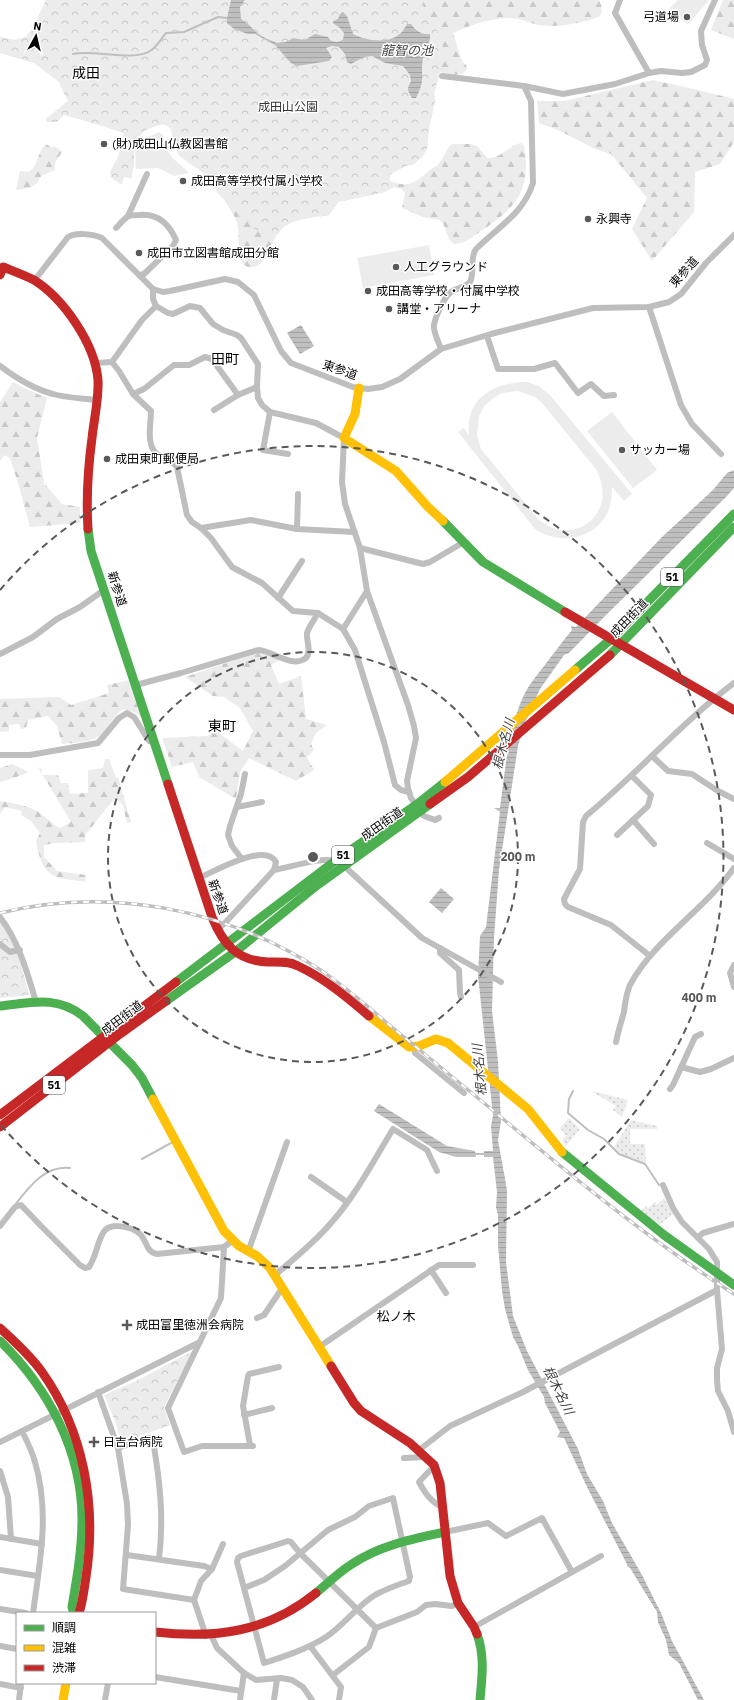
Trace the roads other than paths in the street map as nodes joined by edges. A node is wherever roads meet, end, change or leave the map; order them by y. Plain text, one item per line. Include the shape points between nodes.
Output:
1 (620, 0) edge
2 (715, 0) edge
3 (649, 73) junction
4 (442, 76) dead end
5 (524, 86) junction
6 (147, 174) dead end
7 (128, 216) junction
8 (116, 228) dead end
9 (734, 235) edge
10 (1, 269) edge
11 (140, 275) junction
12 (34, 281) junction
13 (153, 289) junction
14 (156, 306) junction
15 (649, 307) junction
16 (487, 336) junction
17 (441, 349) junction
18 (96, 362) junction
19 (112, 362) junction
20 (0, 366) edge
21 (257, 387) junction
22 (359, 388) junction
23 (133, 394) junction
24 (614, 394) dead end
25 (238, 395) junction
26 (96, 400) junction
27 (214, 410) dead end
28 (270, 412) junction
29 (344, 438) junction
30 (288, 454) dead end
31 (721, 454) dead end
32 (298, 494) dead end
33 (734, 514) edge
34 (734, 527) edge
35 (201, 528) junction
36 (297, 529) junction
37 (354, 532) junction
38 (464, 542) junction
39 (360, 548) junction
40 (302, 561) dead end
41 (104, 590) junction
42 (367, 591) junction
43 (278, 598) junction
44 (318, 614) junction
45 (343, 629) junction
46 (611, 639) junction
47 (620, 645) junction
48 (0, 654) edge
49 (734, 683) edge
50 (136, 685) junction
51 (714, 698) junction
52 (734, 710) edge
53 (155, 742) junction
54 (0, 755) edge
55 (652, 756) junction
56 (245, 774) dead end
57 (632, 776) junction
58 (409, 792) junction
59 (734, 798) edge
60 (262, 802) dead end
61 (237, 807) junction
62 (419, 808) junction
63 (439, 818) dead end
64 (633, 820) junction
65 (617, 835) dead end
66 (707, 843) dead end
67 (654, 844) dead end
68 (242, 859) junction
69 (734, 859) edge
70 (335, 861) junction
71 (344, 866) junction
72 (734, 868) edge
73 (274, 870) junction
74 (200, 878) junction
75 (0, 917) edge
76 (217, 929) junction
77 (226, 943) junction
78 (0, 944) edge
79 (440, 948) junction
80 (20, 950) junction
81 (235, 952) junction
82 (650, 956) junction
83 (734, 965) edge
84 (501, 982) dead end
85 (734, 984) edge
86 (461, 997) dead end
87 (36, 1002) junction
88 (0, 1006) edge
89 (701, 1034) dead end
90 (105, 1040) junction
91 (616, 1042) dead end
92 (414, 1048) junction
93 (734, 1058) edge
94 (681, 1067) junction
95 (670, 1089) dead end
96 (464, 1093) dead end
97 (0, 1115) edge
98 (0, 1127) edge
99 (287, 1142) dead end
100 (437, 1171) dead end
101 (311, 1177) dead end
102 (663, 1185) dead end
103 (347, 1202) junction
104 (734, 1224) edge
105 (0, 1226) edge
106 (698, 1237) junction
107 (232, 1240) junction
108 (224, 1247) junction
109 (248, 1252) junction
110 (473, 1265) dead end
111 (431, 1270) junction
112 (717, 1273) junction
113 (275, 1275) junction
114 (734, 1285) edge
115 (283, 1287) junction
116 (717, 1290) junction
117 (446, 1292) dead end
118 (257, 1318) dead end
119 (0, 1328) edge
120 (0, 1341) edge
121 (200, 1342) junction
122 (320, 1347) junction
123 (278, 1367) dead end
124 (98, 1392) junction
125 (272, 1408) dead end
126 (59, 1412) junction
127 (244, 1415) junction
128 (22, 1431) junction
129 (734, 1432) edge
130 (0, 1442) edge
131 (118, 1448) junction
132 (422, 1454) junction
133 (404, 1458) dead end
134 (434, 1466) junction
135 (0, 1471) edge
136 (443, 1508) junction
137 (445, 1532) junction
138 (0, 1537) edge
139 (11, 1539) junction
140 (402, 1542) junction
141 (42, 1544) junction
142 (223, 1544) dead end
143 (300, 1553) junction
144 (127, 1555) junction
145 (601, 1556) dead end
146 (159, 1559) junction
147 (212, 1569) junction
148 (0, 1570) edge
149 (572, 1572) junction
150 (38, 1576) junction
151 (328, 1581) junction
152 (244, 1588) junction
153 (194, 1600) junction
154 (458, 1603) junction
155 (0, 1609) edge
156 (358, 1609) junction
157 (20, 1612) edge
158 (33, 1612) edge
159 (74, 1612) edge
160 (79, 1612) edge
161 (474, 1627) junction
162 (254, 1628) junction
163 (376, 1628) junction
164 (156, 1632) edge
165 (209, 1636) junction
166 (0, 1646) edge
167 (310, 1646) junction
168 (16, 1648) edge
169 (244, 1673) junction
170 (333, 1675) junction
171 (156, 1677) edge
172 (277, 1679) junction
173 (0, 1684) edge
174 (66, 1684) edge
175 (108, 1684) edge
176 (21, 1685) edge
177 (241, 1691) junction
178 (19, 1700) edge
179 (63, 1700) edge
180 (105, 1700) edge
181 (240, 1700) edge
182 (274, 1700) edge
183 (312, 1700) edge
184 (339, 1700) edge
185 (480, 1700) edge

1 - 3 street via 615,13
2 - 3 street via 701,31 702,45 708,62 691,72
3 - 5 street via 615,84 563,94
4 - 5 street
5 - 17 street via 531,102 534,170 532,188 519,210 476,249 472,257 470,282 449,293 443,302 434,326
6 - 7 street
7 - 8 street
7 - 11 street via 155,216 165,222 176,240 170,249
9 - 15 street, 東参道 via 706,263 681,294 669,302
10 - 12 main road, 新参道
11 - 12 street via 102,238 75,234 68,237
11 - 13 street
12 - 18 main road, 新参道 via 62,305 77,326
13 - 14 street
13 - 22 street, 東参道 via 164,292 224,279 238,282 254,296 286,359 299,367
14 - 19 street via 142,320
14 - 21 street via 173,314 190,306 200,308 213,324 241,338 258,364
15 - 16 street, 東参道 via 592,308
15 - 31 street via 681,405 692,424
16 - 17 street, 東参道
16 - 24 street via 498,369 534,369 555,363 578,393 591,384 604,396
17 - 22 street, 東参道 via 400,379 382,387
18 - 19 street
18 - 26 main road, 新参道
19 - 23 street
20 - 26 street via 16,378 53,394
21 - 25 street
21 - 28 street via 258,398
22 - 29 main road via 355,414
23 - 25 street via 144,389 174,365 189,365 205,357 212,359
23 - 35 street via 151,411 151,446 157,454 173,462 177,467 187,515
25 - 27 street
26 - 41 main road, 新参道 via 87,484 87,519 91,550
28 - 29 street via 316,423
28 - 30 street via 264,450
29 - 37 street via 343,493
29 - 38 main road via 396,471
32 - 36 street
33 - 46 main road, 成田街道 / 51
34 - 47 main road, 成田街道 / 51
35 - 36 street via 251,520
35 - 43 street via 232,566 262,583
36 - 37 street
37 - 39 street
38 - 39 street via 423,564
38 - 46 main road via 484,562
39 - 42 street
40 - 43 street
41 - 48 street via 33,637
41 - 50 main road, 新参道
42 - 45 street
42 - 58 street via 414,726 416,738 407,781
43 - 44 street via 293,611
44 - 45 street
44 - 50 street via 307,634 308,655 300,660 291,661 268,651 258,650
45 - 58 street via 355,650 395,785
46 - 47 main road
46 - 62 main road, 成田街道 / 51
47 - 51 main road
47 - 62 main road, 成田街道 / 51 via 468,777
49 - 51 street
50 - 53 main road, 新参道
51 - 52 main road
51 - 55 street
53 - 54 street via 149,741 134,717 127,714 119,718 98,743 30,755
53 - 74 main road, 新参道
55 - 57 street
55 - 59 street via 668,771 692,774
56 - 61 street
57 - 64 street via 651,795 648,806
57 - 82 street via 586,816 583,822 580,869 564,899 564,904 611,925
58 - 62 street
60 - 61 street
61 - 68 street via 228,835 232,846
62 - 63 street via 424,816 434,820
62 - 70 main road, 成田街道 / 51
62 - 71 main road, 成田街道 / 51
64 - 65 street
64 - 67 street
66 - 69 street
68 - 73 street via 268,855 274,857
68 - 74 street
70 - 71 street
70 - 73 street via 319,860
70 - 77 main road, 成田街道 / 51
71 - 79 street via 418,935
71 - 81 main road, 成田街道 / 51
72 - 82 street via 703,905
73 - 76 street
74 - 76 main road, 新参道
75 - 80 street
76 - 77 main road, 新参道
77 - 81 main road, 新参道
77 - 90 main road, 成田街道 / 51
78 - 80 street via 10,952
79 - 84 street
79 - 86 street via 440,953 459,970
80 - 87 street
81 - 90 main road, 成田街道 / 51
81 - 92 main road via 257,961 286,962 299,966 327,983 406,1045
82 - 91 street via 630,985
83 - 85 street via 730,973
87 - 88 main road
87 - 90 main road via 54,1002 74,1009
89 - 94 street via 695,1037
90 - 97 main road, 成田街道 / 51
90 - 98 main road, 成田街道 / 51
90 - 107 main road via 142,1078 224,1231
92 - 96 street via 415,1053
92 - 112 main road via 427,1040 441,1039 472,1062 528,1108 566,1156 664,1236
93 - 94 street via 700,1072
94 - 95 street
99 - 109 street
100 - 103 street via 427,1150 393,1129
101 - 103 street
102 - 106 street via 682,1222
103 - 113 street via 321,1234
104 - 106 street via 703,1232
105 - 108 street via 16,1207 21,1205 85,1268 92,1262 103,1233 114,1226 138,1233 144,1238 149,1250 157,1254
106 - 112 street via 717,1262
107 - 108 street
107 - 109 main road
108 - 121 street via 220,1298
109 - 113 main road via 263,1261
110 - 111 street via 439,1265
111 - 117 street
111 - 122 street
112 - 114 main road
112 - 116 street
113 - 115 main road
115 - 118 street via 264,1315
115 - 122 main road
116 - 129 street via 722,1349 717,1368 718,1391 728,1411
116 - 132 street via 523,1392 450,1426
119 - 126 main road via 41,1371
120 - 126 main road via 28,1370
121 - 124 street
121 - 127 street via 168,1408 182,1450 186,1452 202,1446 252,1445
122 - 132 main road via 361,1411
123 - 127 street via 249,1374 243,1398
124 - 126 street
124 - 131 street
125 - 127 street
126 - 128 street
126 - 159 main road via 82,1507 82,1536 72,1607
126 - 160 main road via 83,1464 91,1506 90,1550
128 - 130 street
128 - 141 street via 35,1460 41,1485 44,1516
131 - 144 street via 127,1504
131 - 146 street via 152,1438 162,1512
132 - 133 street
132 - 134 main road
134 - 136 main road via 440,1483
134 - 136 street via 419,1482 424,1492
135 - 139 street via 8,1497
136 - 137 main road
137 - 140 main road
137 - 149 street via 488,1523 506,1536 542,1518
137 - 154 main road via 450,1576
138 - 139 street
139 - 141 street
140 - 143 street via 393,1498 369,1506 355,1517 328,1530
140 - 151 main road via 368,1554
140 - 156 street via 409,1581 390,1587
141 - 150 street
142 - 147 street
143 - 151 street
143 - 152 street via 264,1580
143 - 152 street via 288,1541 241,1556 237,1562
144 - 146 street
144 - 153 street via 123,1589
145 - 149 street
146 - 147 street
147 - 153 street via 201,1581
148 - 150 street
149 - 161 street
150 - 158 street
151 - 156 street
151 - 162 main road via 298,1606
152 - 162 street
153 - 165 street
154 - 161 main road
154 - 163 street via 452,1606 426,1605 417,1612
155 - 157 street
156 - 163 street
156 - 167 street via 327,1636
161 - 185 main road via 483,1657
162 - 165 main road
162 - 167 street via 264,1663
163 - 170 street via 369,1648
164 - 165 main road
165 - 169 street via 217,1648
166 - 168 street
167 - 170 street
169 - 172 street via 256,1680
169 - 177 street
170 - 184 street via 341,1687
171 - 177 street
172 - 182 street
172 - 183 street via 286,1678 296,1682
173 - 176 street
174 - 179 main road
175 - 180 street
176 - 178 street
177 - 181 street

